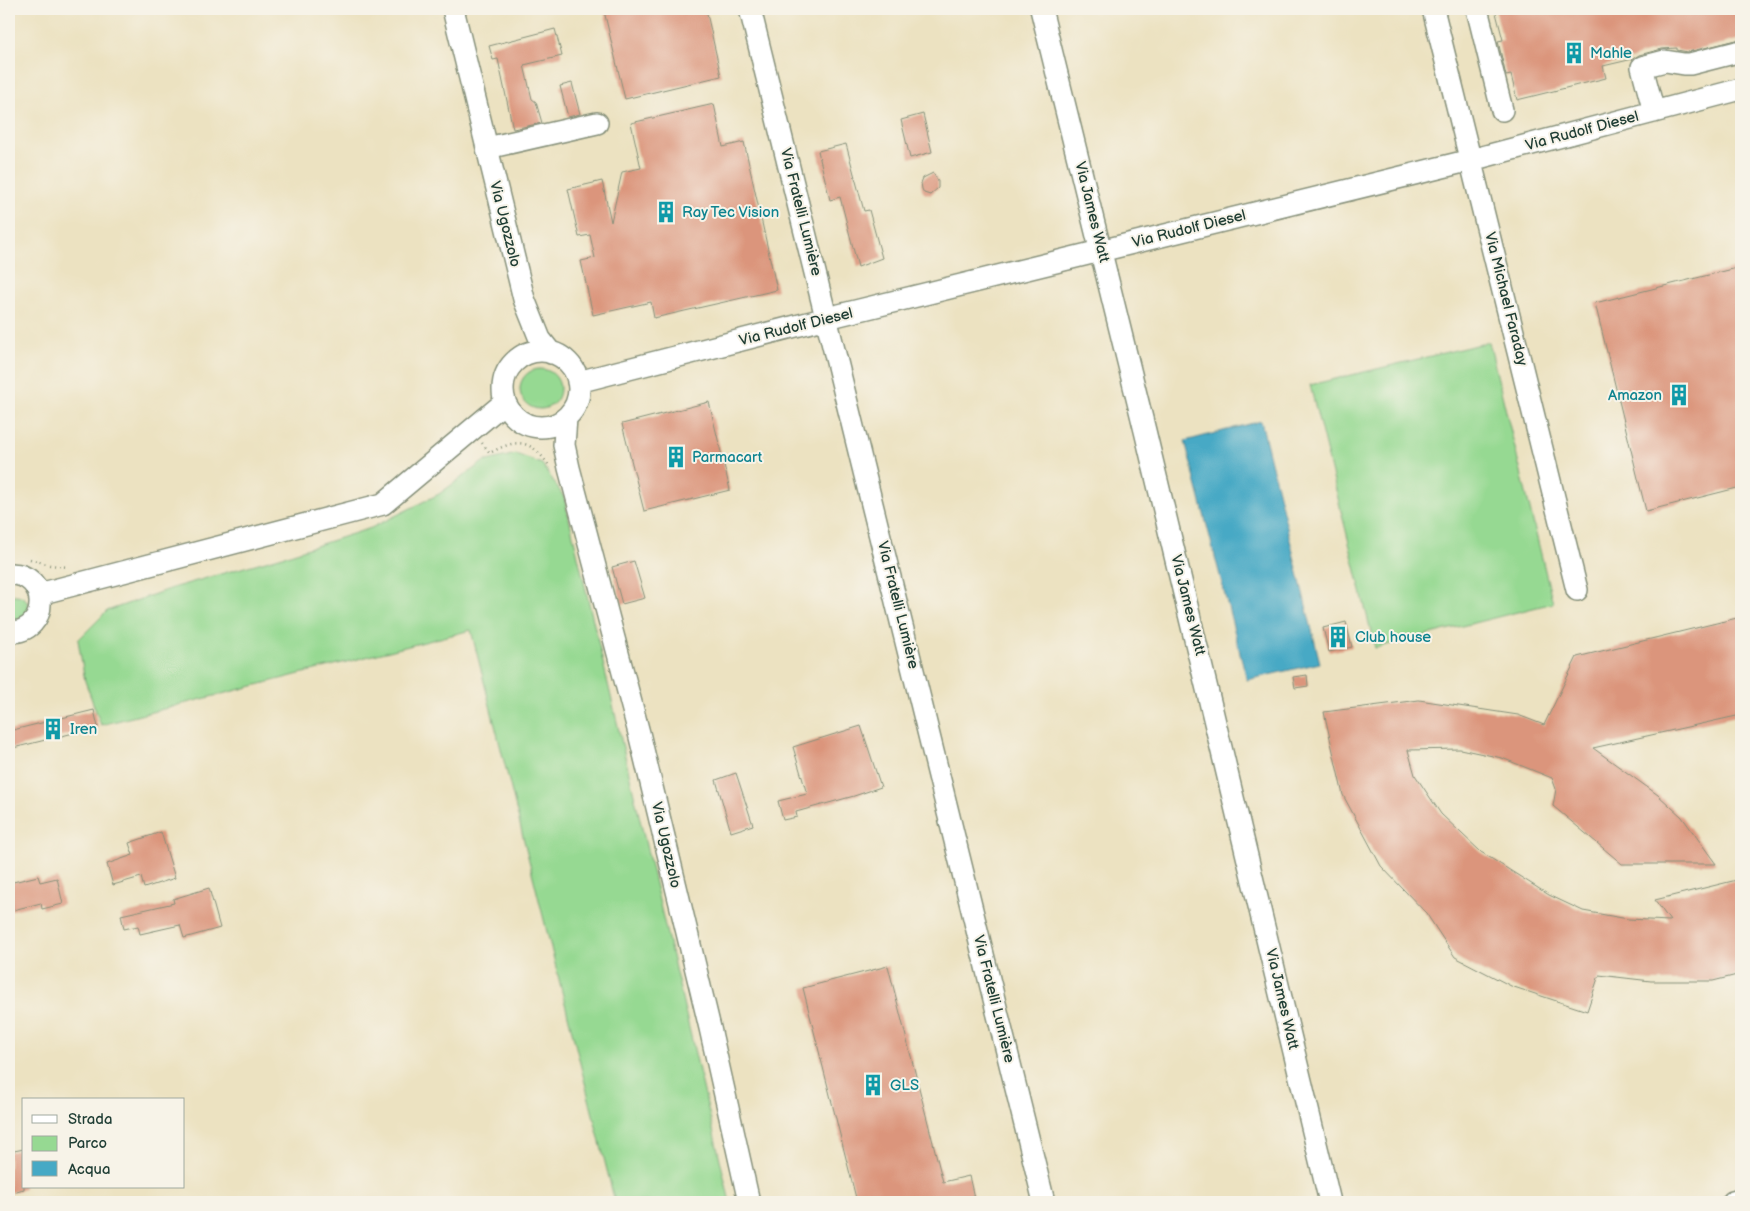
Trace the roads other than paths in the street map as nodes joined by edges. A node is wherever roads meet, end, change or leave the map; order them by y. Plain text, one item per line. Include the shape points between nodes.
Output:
1 (453, 9) edge
2 (750, 9) edge
3 (1041, 9) edge
4 (1433, 9) edge
5 (1477, 9) edge
6 (1741, 51) edge
7 (1741, 89) edge
8 (1502, 110) dead end
9 (1654, 112) junction
10 (596, 123) dead end
11 (487, 148) junction
12 (1471, 160) junction
13 (1102, 250) junction
14 (524, 299) junction
15 (827, 318) junction
16 (551, 353) junction
17 (517, 360) junction
18 (578, 382) junction
19 (504, 402) junction
20 (566, 418) junction
21 (529, 426) junction
22 (574, 490) junction
23 (9, 574) edge
24 (1577, 590) dead end
25 (39, 594) junction
26 (9, 632) edge
27 (1741, 1200) edge
28 (749, 1202) edge
29 (1044, 1202) edge
30 (1330, 1202) edge
31 (1733, 1202) edge

1 - 11 street, Via Ugozzolo
2 - 15 street, Via Fratelli Lumière
3 - 13 street, Via James Watt
4 - 12 street, Via Michael Faraday
5 - 8 street
6 - 9 street via 1690,64 1665,61 1642,67
7 - 9 street, Via Rudolf Diesel
9 - 12 street, Via Rudolf Diesel
10 - 11 street
11 - 14 street, Via Ugozzolo
12 - 13 street, Via Rudolf Diesel
12 - 24 street, Via Michael Faraday
13 - 15 street, Via Rudolf Diesel
13 - 30 street, Via James Watt
14 - 16 street, Via Ugozzolo via 540,339
14 - 17 street, Via Ugozzolo via 524,335
15 - 18 street, Via Rudolf Diesel
15 - 29 street, Via Fratelli Lumière
16 - 17 street via 539,351
16 - 18 street via 569,364
17 - 19 street via 504,379
18 - 20 street via 577,402
19 - 21 street via 518,421
19 - 25 street via 383,504
20 - 21 street via 542,428
20 - 22 street, Via Ugozzolo via 564,445
21 - 22 street, Via Ugozzolo via 548,443
22 - 28 street, Via Ugozzolo via 639,732
23 - 25 street via 29,579
25 - 26 street via 39,614 33,622 28,628
27 - 31 street

